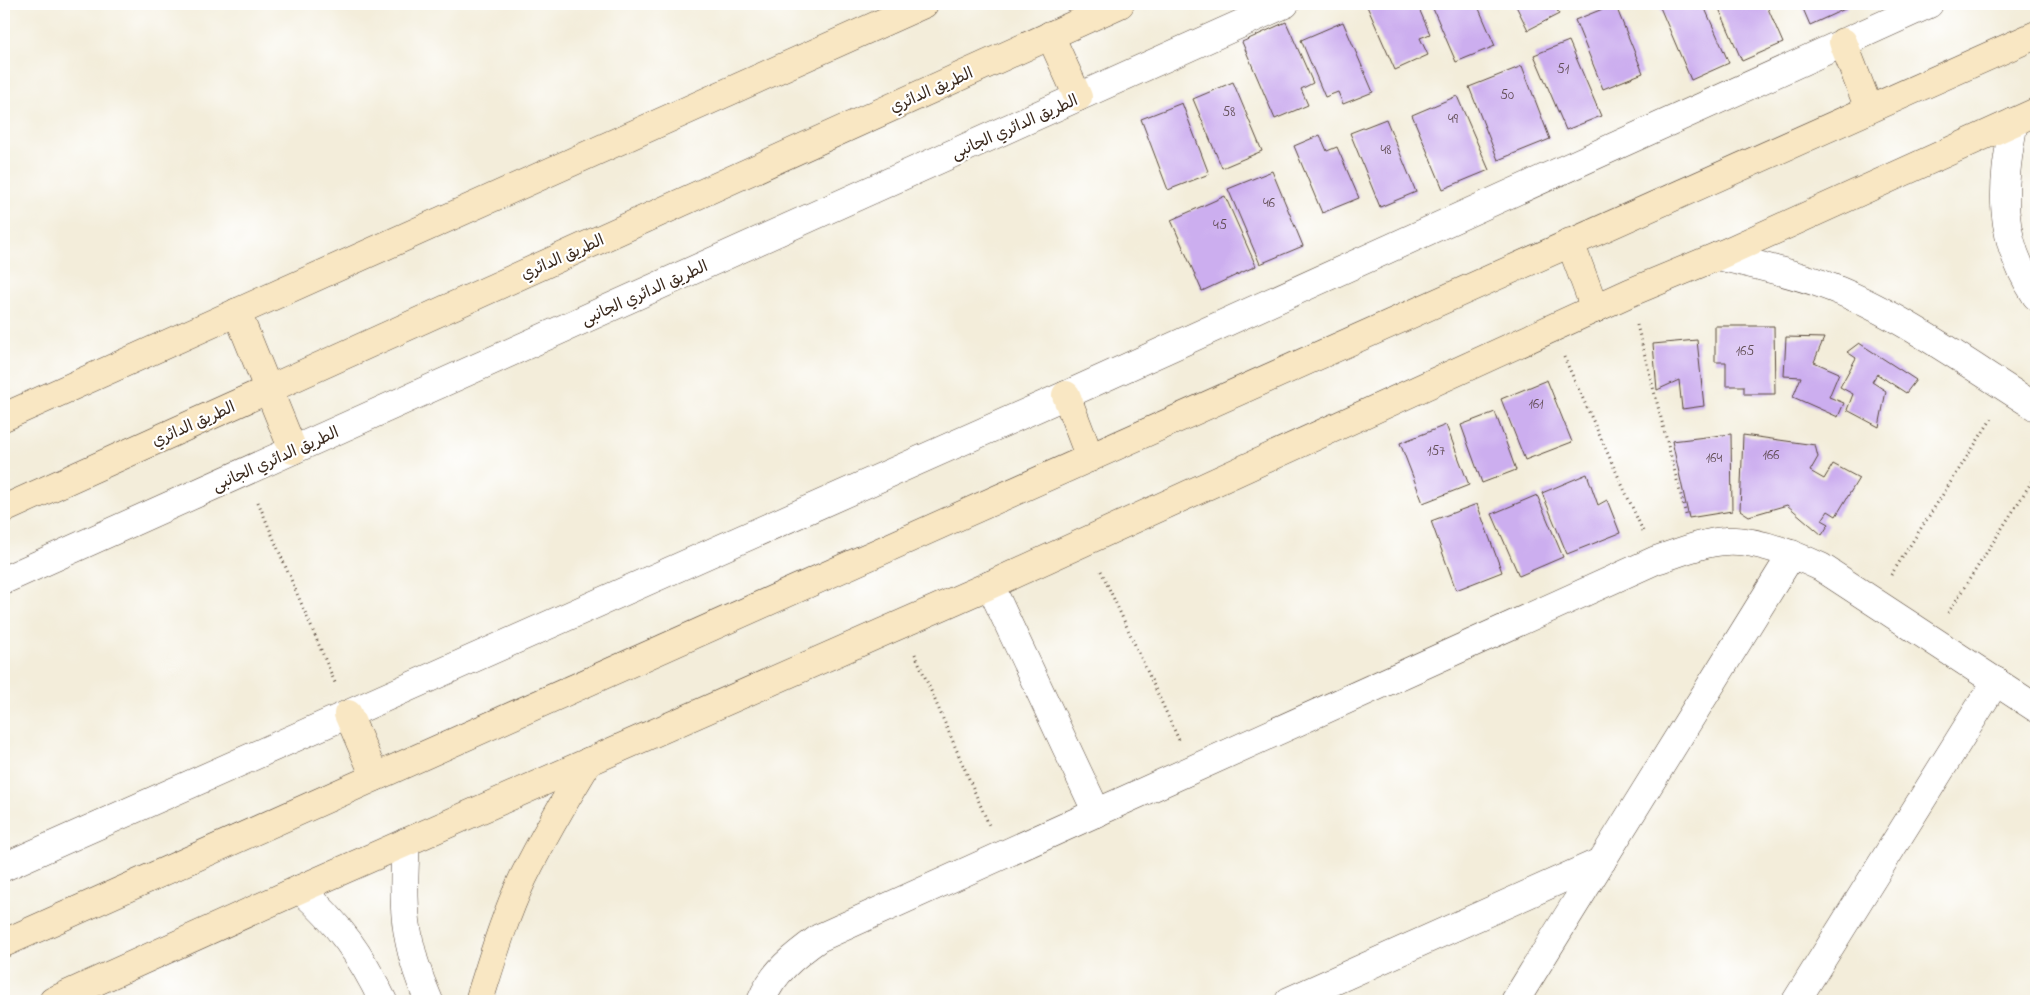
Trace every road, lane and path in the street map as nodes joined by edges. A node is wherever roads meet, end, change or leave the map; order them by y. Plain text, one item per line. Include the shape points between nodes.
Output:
1 (924, 4) edge
2 (1120, 4) edge
3 (1285, 4) edge
4 (1929, 4) edge
5 (1050, 35) junction
6 (2036, 35) edge
7 (1843, 42) junction
8 (1078, 97) junction
9 (1869, 109) junction
10 (2025, 117) edge
11 (1570, 242) junction
12 (1718, 256) junction
13 (1629, 293) junction
14 (2036, 296) edge
15 (1595, 309) junction
16 (237, 312) junction
17 (1551, 329) junction
18 (268, 389) junction
19 (2009, 390) junction
20 (1066, 395) junction
21 (2036, 407) edge
22 (4, 417) edge
23 (293, 450) junction
24 (1090, 458) junction
25 (245, 471) junction
26 (2036, 475) edge
27 (4, 509) edge
28 (1087, 541) junction
29 (1694, 548) junction
30 (1792, 554) junction
31 (1656, 560) junction
32 (4, 580) edge
33 (990, 585) junction
34 (1874, 601) junction
35 (902, 623) junction
36 (1932, 639) junction
37 (1996, 682) junction
38 (2036, 708) edge
39 (348, 714) junction
40 (589, 761) junction
41 (1193, 769) junction
42 (375, 777) junction
43 (1097, 813) junction
44 (406, 842) junction
45 (1003, 855) junction
46 (1602, 861) junction
47 (4, 867) edge
48 (300, 889) junction
49 (4, 943) edge
50 (53, 1001) edge
51 (384, 1001) edge
52 (429, 1001) edge
53 (479, 1001) edge
54 (760, 1001) edge
55 (1289, 1001) edge
56 (1515, 1001) edge
57 (1796, 1001) edge

1 - 16 street
2 - 5 street, الطريق الدائري
3 - 8 street, الطريق الدائري الجانبى
4 - 7 street
5 - 8 street
5 - 18 street, الطريق الدائري
6 - 9 street
7 - 9 street
7 - 20 street
8 - 23 street, الطريق الدائري الجانبى
9 - 11 street
10 - 12 street
10 - 14 street via 2006,161 2004,196 2008,231 2018,264
11 - 15 street
11 - 24 street
12 - 13 street
12 - 19 street via 1806,278 1872,306
13 - 15 street
13 - 29 path
15 - 17 street
16 - 18 street
16 - 22 street
17 - 28 street
17 - 31 path
18 - 23 street
18 - 27 street, الطريق الدائري
19 - 21 street
19 - 34 path
20 - 24 street
20 - 39 street
23 - 25 street, الطريق الدائري الجانبى
24 - 42 street
25 - 32 street, الطريق الدائري الجانبى
25 - 39 path
26 - 36 path
28 - 33 street
28 - 41 path
29 - 30 street via 1726,541 1760,545
29 - 31 street
30 - 34 street via 1822,567
30 - 46 street
31 - 41 street
33 - 35 street
33 - 43 street
34 - 36 street
35 - 40 street
35 - 45 path
36 - 37 street
37 - 38 street
37 - 57 street
39 - 42 street
39 - 47 street
40 - 44 street
40 - 53 street via 522,880
41 - 43 street
42 - 49 street
43 - 45 street
44 - 48 street
44 - 52 street via 404,917 412,956
45 - 54 street via 819,938 790,959
46 - 55 street
46 - 56 street
48 - 50 street
48 - 51 street via 349,940

